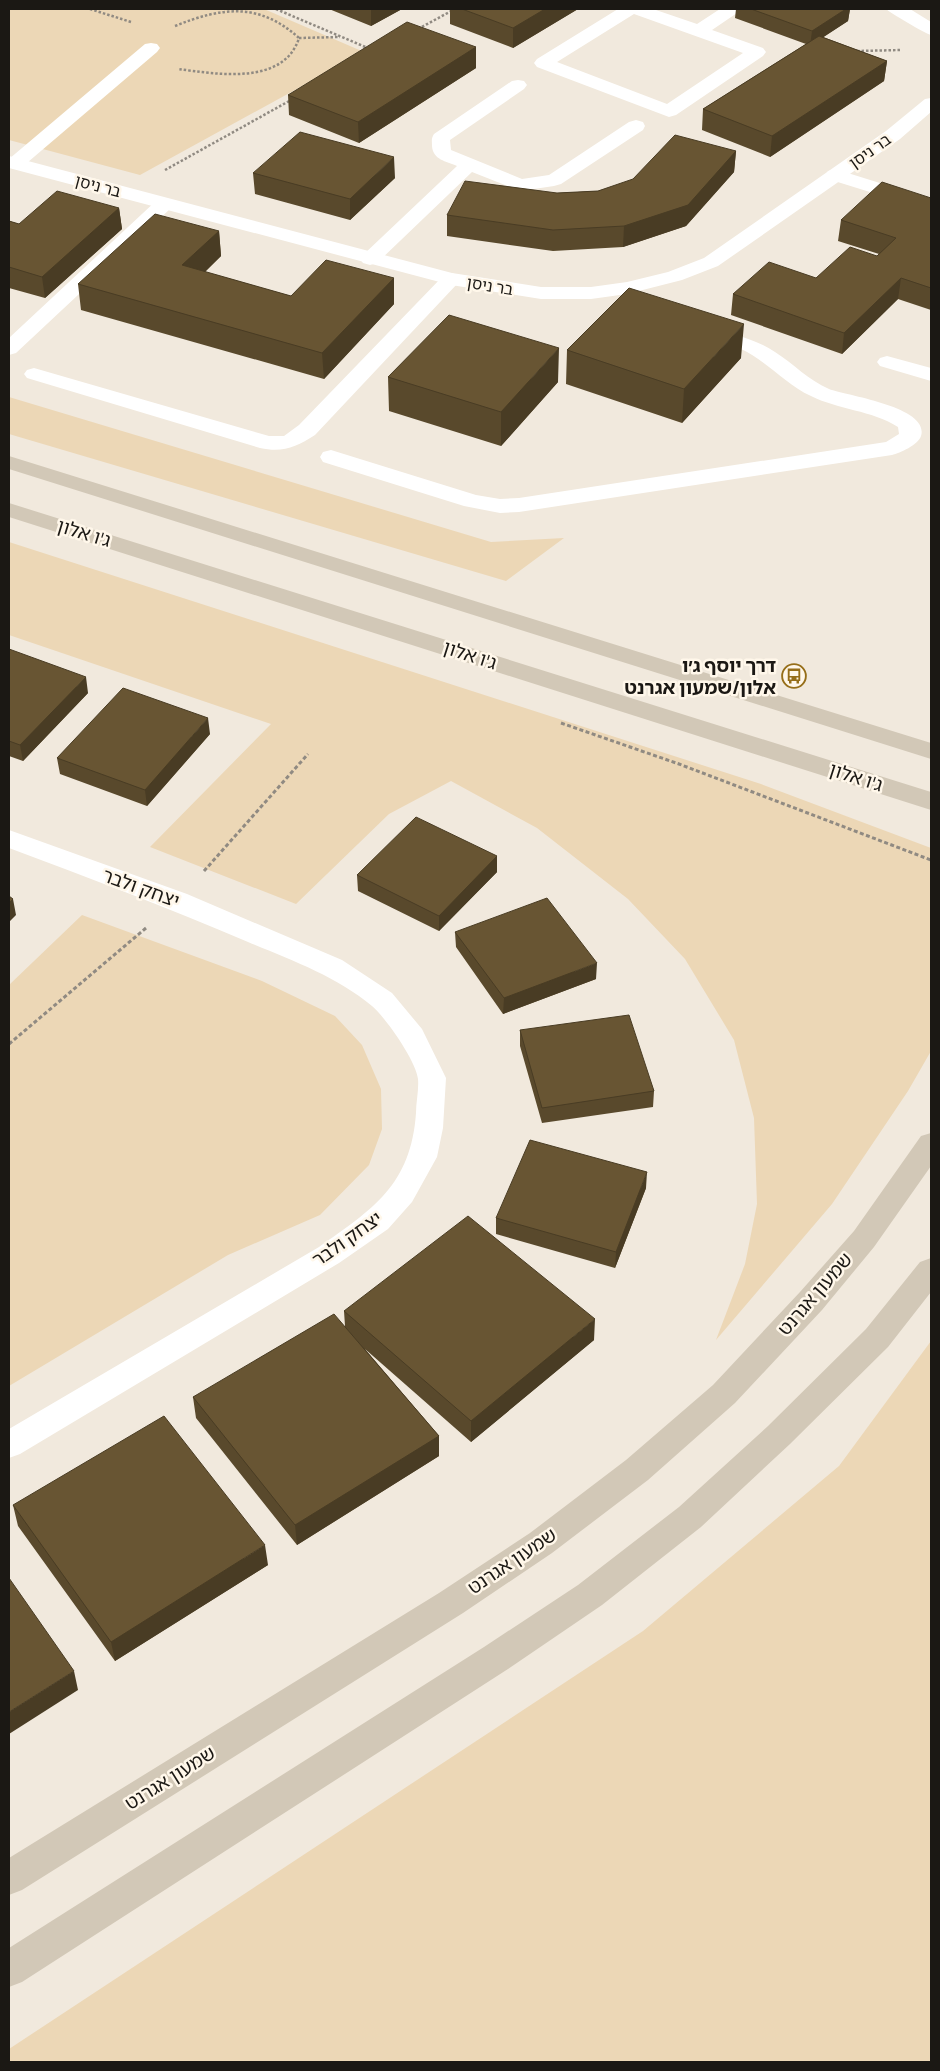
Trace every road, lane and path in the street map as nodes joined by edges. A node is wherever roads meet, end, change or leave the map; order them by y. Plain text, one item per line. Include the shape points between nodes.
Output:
1 (276, 9) edge
2 (455, 9) edge
3 (630, 9) edge
4 (637, 9) edge
5 (732, 9) edge
6 (895, 9) edge
7 (219, 10) edge
8 (931, 30) edge
9 (699, 31) junction
10 (412, 33) edge
11 (344, 37) junction
12 (298, 38) junction
13 (151, 48) joint
14 (902, 50) dead end
15 (854, 51) edge
16 (377, 52) edge
17 (136, 60) junction
18 (518, 85) dead end
19 (293, 99) edge
20 (931, 103) edge
21 (636, 126) dead end
22 (11, 163) edge
23 (470, 164) junction
24 (835, 175) junction
25 (123, 193) junction
26 (164, 204) junction
27 (931, 205) edge
28 (370, 259) junction
29 (451, 279) junction
30 (627, 288) junction
31 (648, 304) edge
32 (685, 327) edge
33 (9, 349) edge
34 (887, 362) dead end
35 (34, 374) dead end
36 (931, 375) edge
37 (331, 457) dead end
38 (9, 462) edge
39 (9, 510) edge
40 (557, 722) dead end
41 (931, 751) edge
42 (926, 801) edge
43 (9, 839) edge
44 (931, 860) edge
45 (931, 1144) edge
46 (931, 1270) edge
47 (9, 1445) edge
48 (9, 1878) edge
49 (9, 1969) edge

1 - 11 path
2 - 10 path
3 - 9 street via 543,63 669,111 757,52
4 - 9 street
5 - 9 street
6 - 8 street
7 - 12 path via 272,16 287,25
7 - 13 path via 172,28
11 - 12 path
11 - 16 path
12 - 17 path via 295,51 279,64 254,73 185,71
13 - 17 street
14 - 15 path
17 - 22 street
18 - 23 street via 441,138 442,153
19 - 25 path
20 - 24 street, בר ניסן via 893,135
21 - 23 street via 554,180 520,185
22 - 25 street, בר ניסן
23 - 28 street
24 - 27 street
24 - 30 street, בר ניסן via 711,262 675,276
25 - 26 street, בר ניסן
26 - 28 street, בר ניסן
26 - 33 street
28 - 29 street, בר ניסן
29 - 30 street, בר ניסן via 541,293 592,293
29 - 35 street via 307,430 288,442 268,443
30 - 31 street
32 - 37 street via 747,344 798,381 821,393 890,413 909,424 910,436 892,448 500,506 472,501
34 - 36 street
38 - 41 main road
39 - 42 main road, ג'ו אלון
40 - 44 path via 679,764
43 - 47 street, יצחק ולבר via 178,901 333,967 382,1000 412,1036 432,1078 429,1128 423,1157 402,1194 378,1221 328,1255
45 - 48 main road, שמעון אגרנט via 864,1239 812,1301 724,1394 637,1470 541,1543 451,1603
46 - 49 main road via 877,1338 780,1435 690,1517 590,1595

